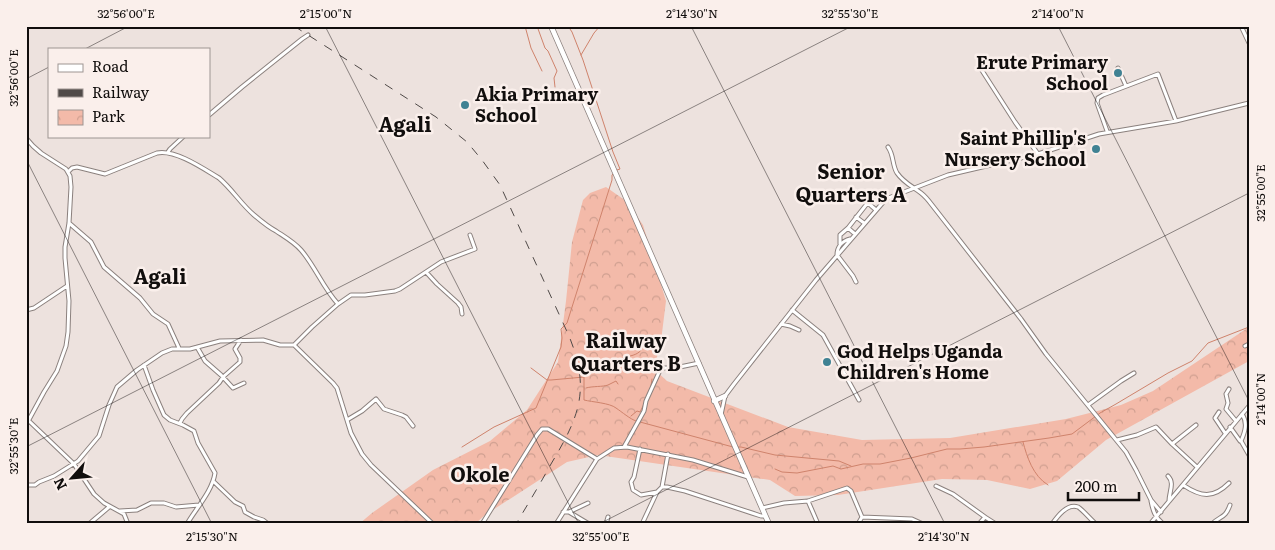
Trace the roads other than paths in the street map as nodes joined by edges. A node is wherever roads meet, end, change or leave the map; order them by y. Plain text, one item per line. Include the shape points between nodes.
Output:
1 (551, 26) edge
2 (1241, 26) edge
3 (308, 35) dead end
4 (1249, 43) edge
5 (1118, 68) dead end
6 (981, 70) dead end
7 (1126, 86) junction
8 (1248, 104) edge
9 (210, 114) edge
10 (1176, 121) junction
11 (1107, 131) junction
12 (26, 138) edge
13 (182, 138) edge
14 (888, 147) dead end
15 (168, 152) junction
16 (1038, 154) junction
17 (68, 172) junction
18 (922, 184) junction
19 (912, 188) junction
20 (922, 193) junction
21 (886, 199) junction
22 (868, 203) junction
23 (876, 210) junction
24 (856, 217) junction
25 (69, 223) junction
26 (864, 223) junction
27 (848, 228) junction
28 (855, 234) junction
29 (470, 235) dead end
30 (851, 238) junction
31 (840, 244) junction
32 (837, 256) junction
33 (426, 272) junction
34 (856, 282) dead end
35 (67, 286) junction
36 (338, 304) junction
37 (26, 310) edge
38 (792, 310) junction
39 (462, 314) dead end
40 (781, 324) junction
41 (799, 330) dead end
42 (241, 340) junction
43 (294, 345) junction
44 (197, 347) junction
45 (179, 348) junction
46 (698, 363) junction
47 (144, 365) junction
48 (1134, 373) dead end
49 (223, 377) junction
50 (244, 383) dead end
51 (1229, 390) dead end
52 (726, 396) junction
53 (859, 400) dead end
54 (714, 401) junction
55 (1088, 405) junction
56 (1249, 406) edge
57 (1219, 412) dead end
58 (1242, 414) junction
59 (721, 416) junction
60 (346, 420) junction
61 (29, 421) junction
62 (1236, 421) junction
63 (1247, 421) edge
64 (180, 423) junction
65 (1196, 425) dead end
66 (26, 426) edge
67 (413, 426) dead end
68 (1230, 427) junction
69 (1225, 433) junction
70 (1117, 440) junction
71 (1241, 441) junction
72 (1172, 444) junction
73 (624, 447) junction
74 (640, 449) junction
75 (668, 454) junction
76 (1249, 455) edge
77 (597, 459) junction
78 (74, 464) junction
79 (1197, 467) junction
80 (1168, 476) dead end
81 (748, 478) junction
82 (213, 481) junction
83 (1229, 482) dead end
84 (26, 485) edge
85 (1183, 485) junction
86 (936, 486) dead end
87 (662, 487) junction
88 (657, 492) junction
89 (1152, 500) junction
90 (808, 501) junction
91 (1170, 501) junction
92 (588, 503) dead end
93 (199, 505) junction
94 (1230, 505) dead end
95 (109, 506) junction
96 (762, 508) junction
97 (120, 511) junction
98 (563, 512) junction
99 (569, 512) junction
100 (1160, 512) junction
101 (765, 516) junction
102 (985, 516) junction
103 (608, 517) dead end
104 (862, 517) junction
105 (1156, 517) junction
106 (89, 524) edge
107 (128, 524) edge
108 (187, 524) edge
109 (268, 524) edge
110 (433, 524) edge
111 (482, 524) edge
112 (556, 524) edge
113 (589, 524) edge
114 (606, 524) edge
115 (642, 524) edge
116 (768, 524) edge
117 (818, 524) edge
118 (858, 524) edge
119 (923, 524) edge
120 (979, 524) edge
121 (996, 524) edge
122 (1052, 524) edge
123 (1096, 524) edge
124 (1150, 524) edge
125 (1163, 524) edge
126 (1212, 524) edge

1 - 46 main road
2 - 4 street
3 - 9 street
5 - 7 street
6 - 16 street
7 - 10 street via 1158,74
7 - 11 street via 1097,100
8 - 10 street
10 - 11 street
11 - 16 street
12 - 17 street
13 - 15 street
14 - 19 street via 896,172
15 - 17 street via 145,157 105,174 77,167
15 - 36 street via 219,178 248,210 295,244
16 - 18 street
17 - 25 street
18 - 19 street
18 - 20 street
19 - 20 street
19 - 21 street
20 - 55 street
21 - 22 street via 877,194
21 - 23 street
22 - 23 street
22 - 24 street
23 - 26 street
24 - 26 street
24 - 27 street
25 - 35 street via 65,247
25 - 45 street via 90,242 104,267 140,298 153,314 168,323
26 - 28 street
27 - 28 street
27 - 31 street via 840,235
28 - 30 street
29 - 33 street via 475,249 449,258
30 - 31 street
30 - 32 street
31 - 32 street
32 - 34 street
32 - 38 street
33 - 36 street via 398,290 351,295
33 - 39 street via 458,303
35 - 37 street
35 - 61 street via 66,346 57,371
36 - 43 street
38 - 40 street
38 - 53 street via 823,335
40 - 41 street
40 - 52 street
42 - 43 street
42 - 44 street
42 - 49 street via 235,349 240,361
43 - 60 street via 335,385
44 - 45 street
44 - 49 street via 205,361
45 - 47 street via 169,350
46 - 54 main road
46 - 73 street via 661,368 644,411
47 - 64 street via 164,415
47 - 78 street via 117,387 99,436
48 - 55 street
49 - 50 street via 233,388
49 - 64 street
51 - 62 street via 1226,410
52 - 54 main road
52 - 59 street
54 - 59 main road
55 - 70 street
56 - 58 street
57 - 69 street via 1215,418
58 - 62 street
58 - 63 street
59 - 81 main road
60 - 67 street via 376,399 384,409 402,415
60 - 110 street via 358,447 371,465
61 - 66 street
61 - 78 street
62 - 68 street
63 - 71 street
64 - 82 street via 194,431 215,473
65 - 72 street
68 - 69 street
68 - 71 street
69 - 79 street
70 - 72 street via 1156,427
70 - 89 street
71 - 76 street
72 - 79 street
73 - 74 street
73 - 77 street via 614,448
74 - 75 street
74 - 88 street via 631,482 634,490 641,495
75 - 81 street
75 - 87 street
77 - 98 street
77 - 111 street via 548,428 542,429
78 - 84 street via 35,485
78 - 95 street via 94,494
79 - 85 street
80 - 91 street via 1172,482
81 - 96 main road
82 - 93 street
82 - 109 street via 234,502 243,506 245,512
83 - 85 street via 1216,493 1207,495
85 - 91 street
86 - 102 street
87 - 88 street
87 - 101 street
88 - 115 street
89 - 100 street
89 - 105 street
90 - 96 street
90 - 104 street via 847,488
90 - 117 street
91 - 100 street
92 - 99 street
93 - 97 street via 176,507 155,503 137,510
93 - 108 street
94 - 126 street via 1225,515
95 - 97 street
95 - 106 street
96 - 101 main road
97 - 107 street
98 - 99 street
98 - 112 street
99 - 113 street
100 - 105 street
101 - 116 main road
102 - 120 street
102 - 121 street
103 - 114 street
104 - 118 street
104 - 119 street via 913,519
105 - 124 street
105 - 125 street
122 - 123 street via 1066,509 1078,507

